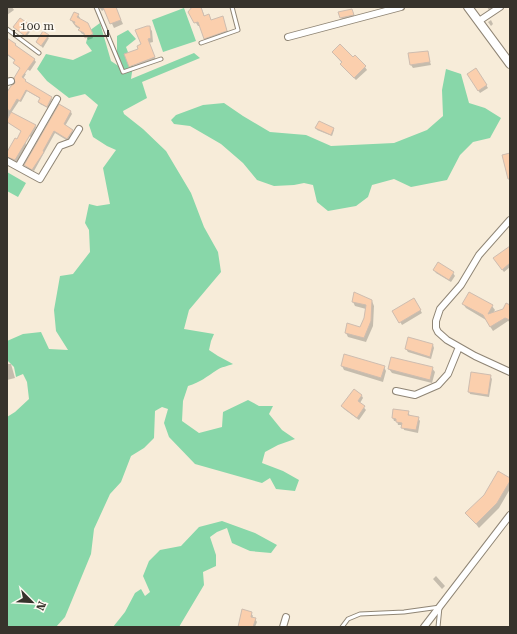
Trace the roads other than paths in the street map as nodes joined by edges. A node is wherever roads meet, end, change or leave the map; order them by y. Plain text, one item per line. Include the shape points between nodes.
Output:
1 (96, 7) edge
2 (232, 7) edge
3 (401, 7) edge
4 (468, 7) edge
5 (500, 7) edge
6 (479, 21) junction
7 (7, 30) edge
8 (288, 36) dead end
9 (201, 43) dead end
10 (39, 54) dead end
11 (161, 59) dead end
12 (510, 64) edge
13 (57, 99) dead end
14 (79, 129) dead end
15 (7, 161) edge
16 (18, 167) junction
17 (510, 220) edge
18 (459, 347) junction
19 (510, 372) edge
20 (396, 391) dead end
21 (510, 515) edge
22 (440, 607) junction
23 (286, 617) dead end
24 (283, 627) edge
25 (342, 627) edge
26 (424, 627) edge
27 (438, 627) edge

1 - 11 lane via 123,72
2 - 9 lane via 238,30
3 - 8 street
4 - 6 street
5 - 6 street
6 - 12 street
7 - 10 lane
13 - 16 street
14 - 16 street via 71,142 60,146 40,179
15 - 16 street
17 - 18 street via 482,251 461,285 438,313 437,330
18 - 19 street
18 - 20 street via 448,374 438,385 415,395
21 - 22 street
22 - 25 lane via 360,614 348,619
22 - 26 street
22 - 27 lane
23 - 24 street

